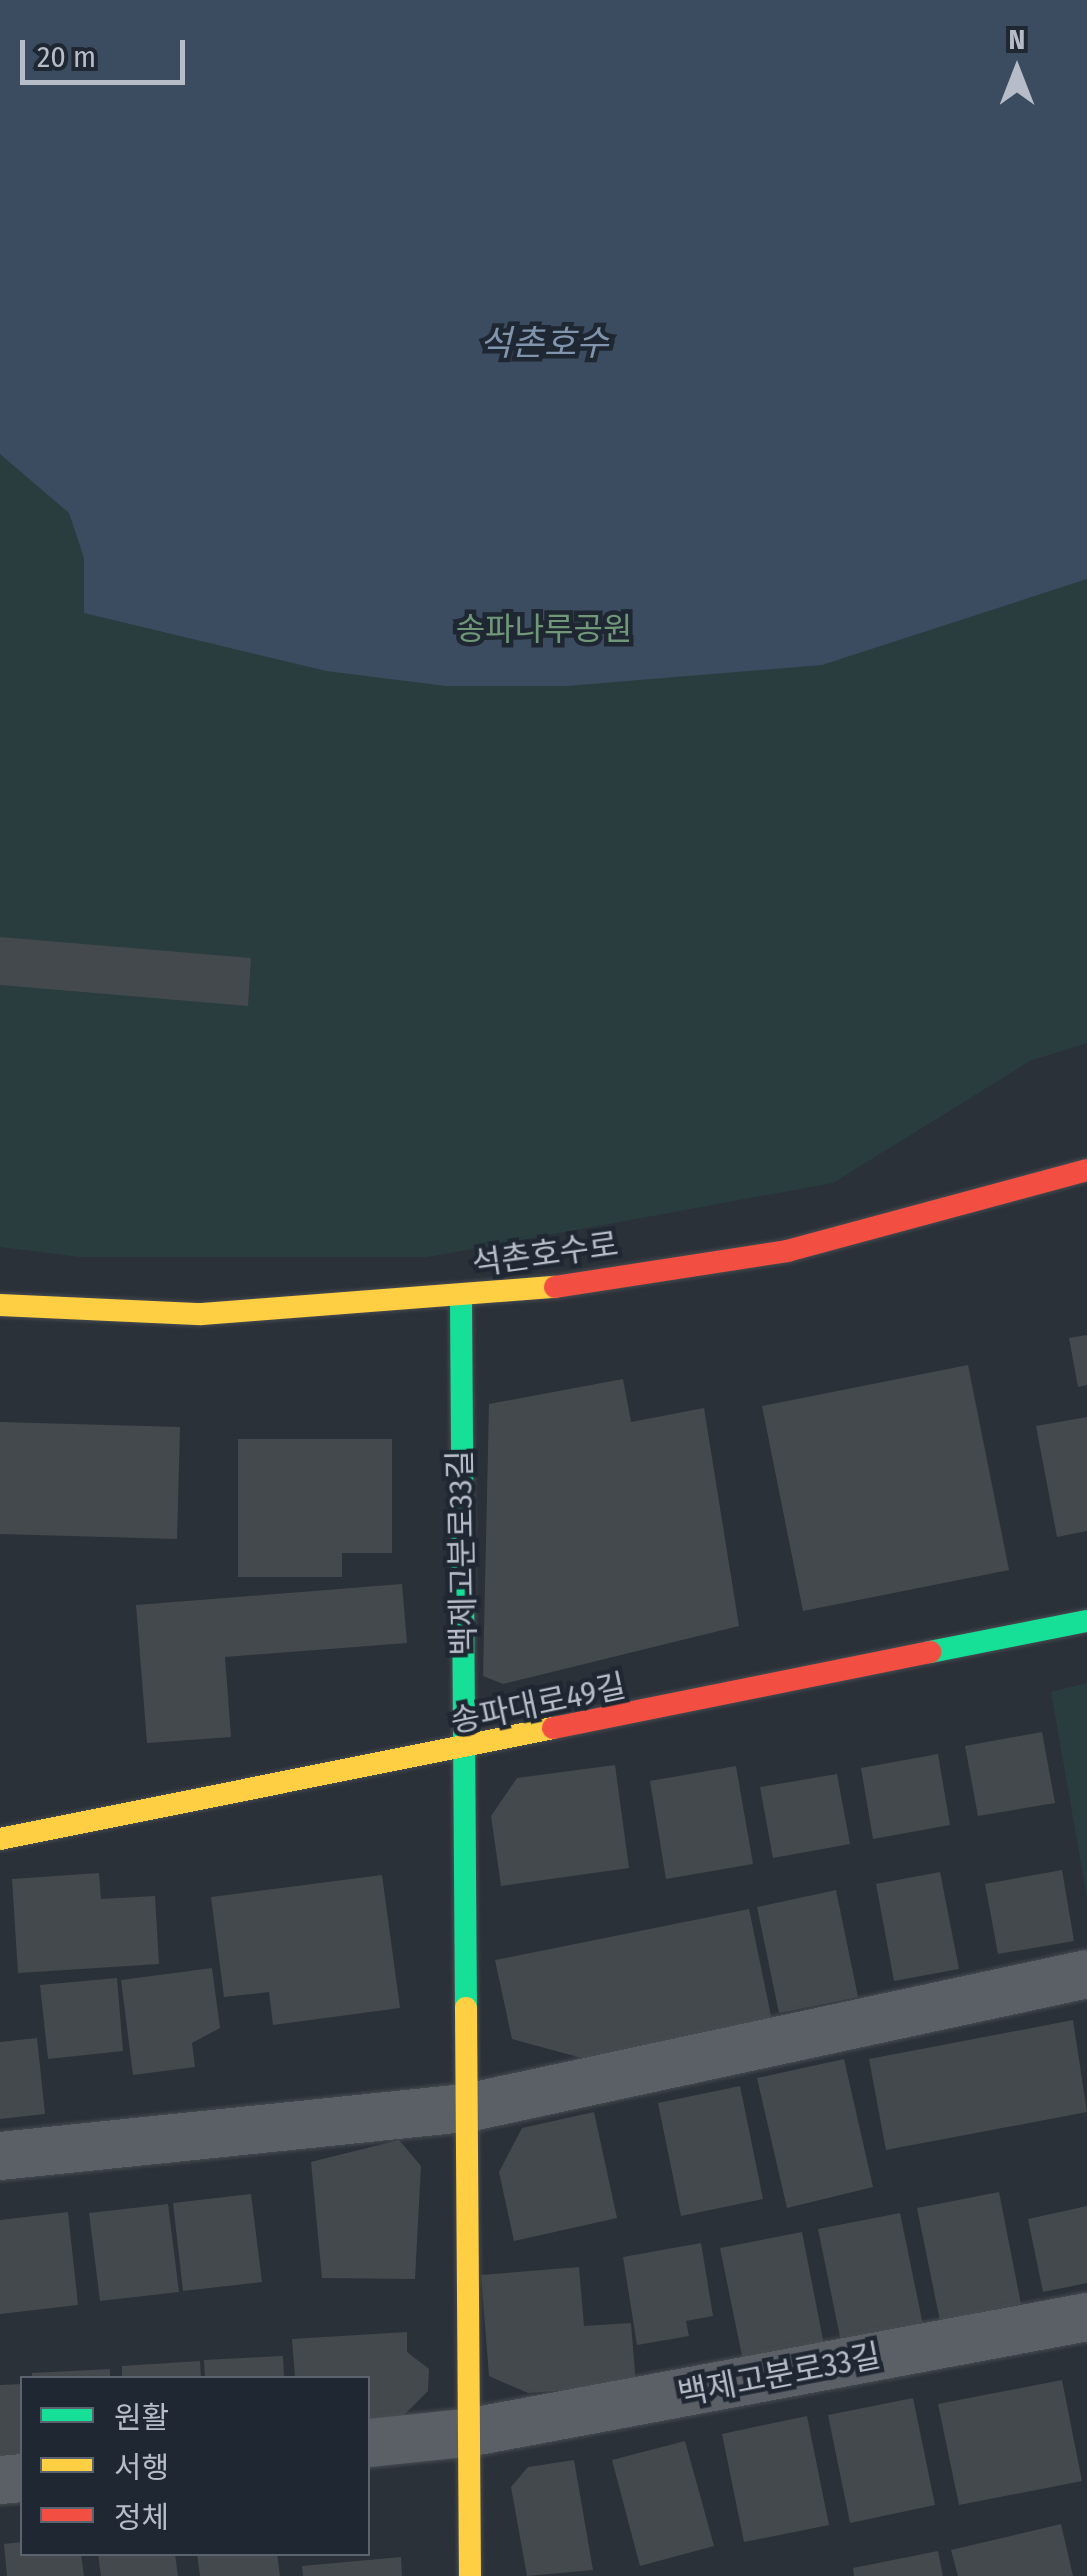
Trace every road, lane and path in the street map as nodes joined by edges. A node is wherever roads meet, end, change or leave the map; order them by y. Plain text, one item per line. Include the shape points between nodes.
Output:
1 (1087, 1170) edge
2 (461, 1299) junction
3 (0, 1305) edge
4 (1087, 1620) edge
5 (464, 1752) junction
6 (0, 1839) edge
7 (1087, 1974) edge
8 (471, 2108) junction
9 (0, 2156) edge
10 (1087, 2318) edge
11 (472, 2432) junction
12 (370, 2443) edge
13 (470, 2576) edge

1 - 2 street, 석촌호수로 via 787,1250
2 - 3 street, 석촌호수로 via 202,1314
2 - 5 street, 백제고분로33길
4 - 5 street, 송파대로49길
5 - 6 street, 송파대로49길
5 - 8 street, 백제고분로33길
7 - 8 street
8 - 9 street
8 - 11 street, 백제고분로33길
10 - 11 street, 백제고분로33길
11 - 12 street, 백제고분로33길
11 - 13 street, 백제고분로33길

